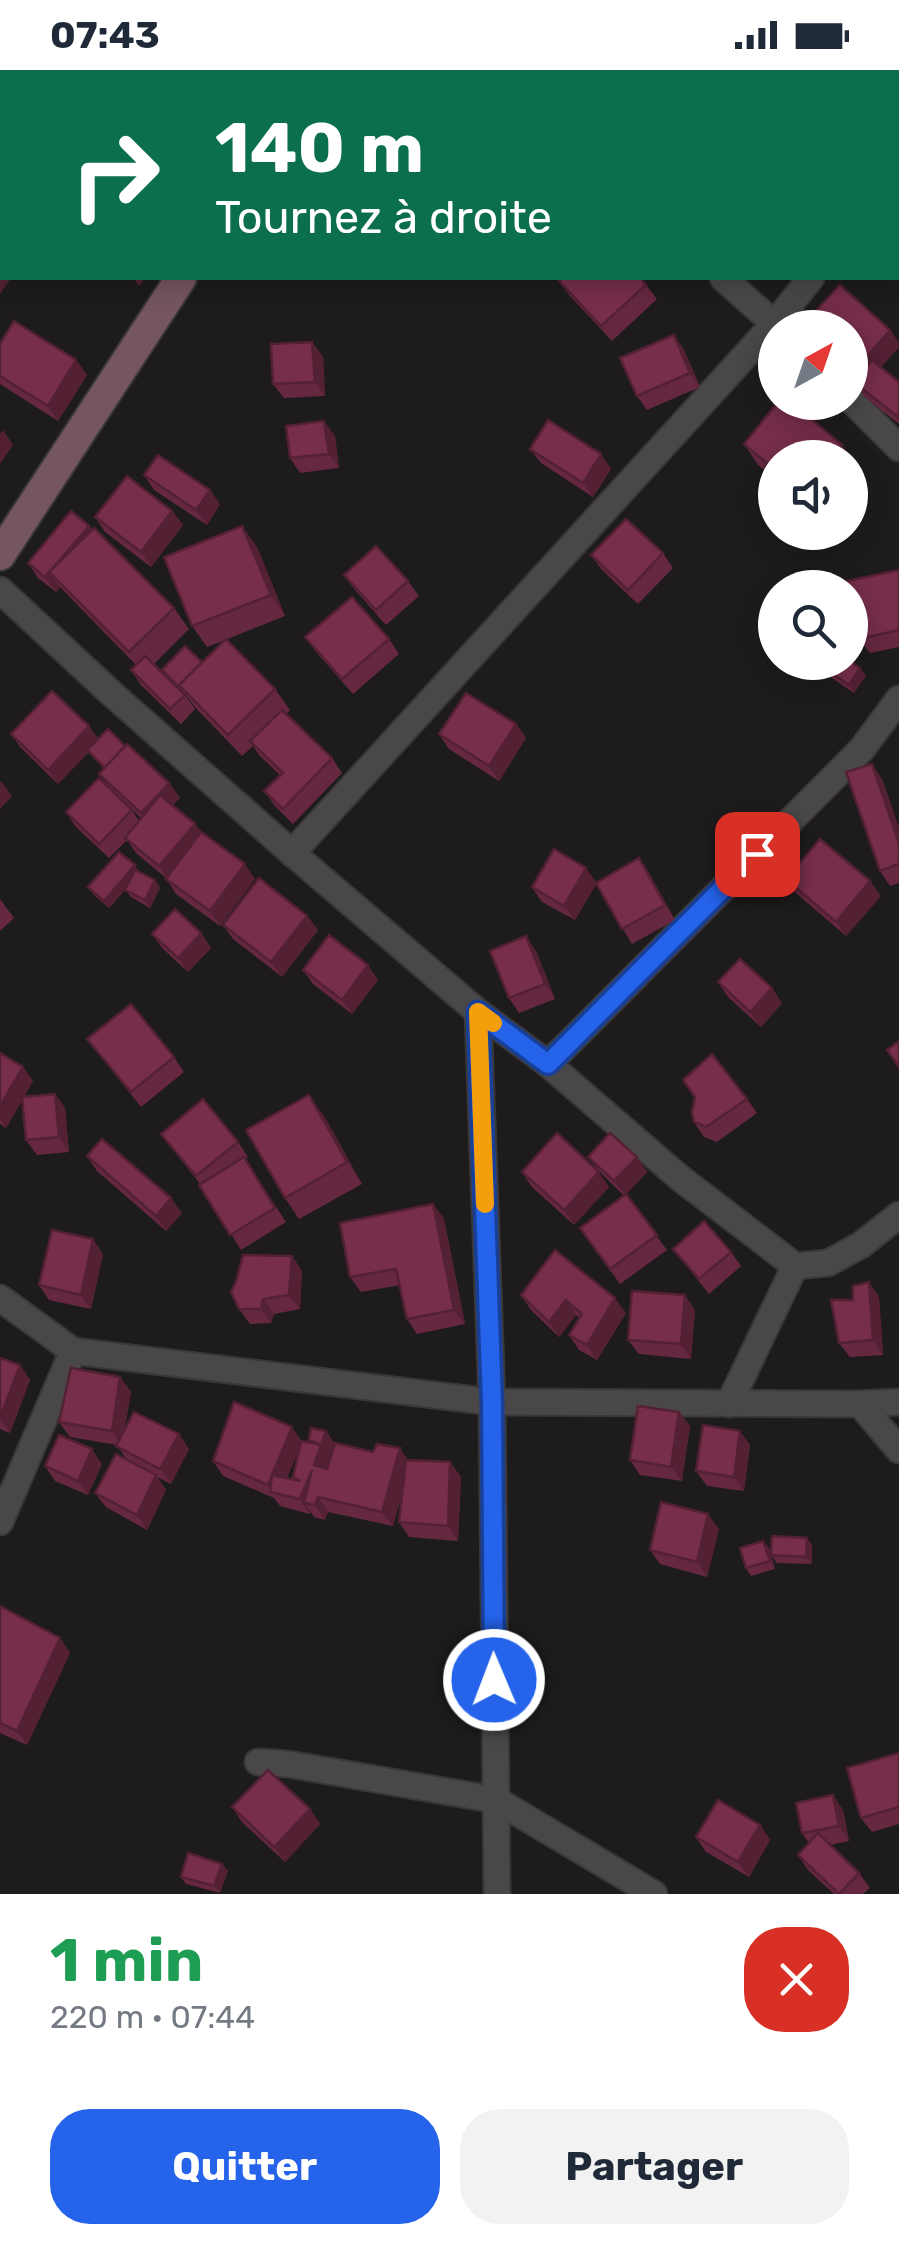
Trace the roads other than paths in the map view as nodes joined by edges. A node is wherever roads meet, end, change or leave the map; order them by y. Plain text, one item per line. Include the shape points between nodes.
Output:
1 (180, 280) edge
2 (725, 280) edge
3 (810, 280) edge
4 (760, 310) edge
5 (788, 310) edge
6 (758, 346) edge
7 (868, 417) edge
8 (899, 448) edge
9 (0, 555) edge
10 (0, 590) edge
11 (899, 699) edge
12 (292, 853) junction
13 (478, 1012) junction
14 (548, 1064) junction
15 (899, 1215) edge
16 (796, 1266) junction
17 (0, 1298) edge
18 (73, 1350) junction
19 (492, 1402) junction
20 (899, 1402) edge
21 (728, 1404) junction
22 (860, 1404) junction
23 (899, 1450) edge
24 (0, 1522) edge
25 (258, 1762) dead end
26 (496, 1800) junction
27 (497, 1894) edge
28 (654, 1894) edge

1 - 9 street
2 - 4 street
3 - 5 street
6 - 12 street
7 - 8 street
10 - 12 street
11 - 14 street via 862,749
12 - 13 street
13 - 14 street
13 - 19 street
14 - 16 street via 680,1178
15 - 16 street via 828,1263
16 - 21 street
17 - 18 street
18 - 19 street
18 - 24 street
19 - 21 street
19 - 26 street
20 - 22 street
21 - 22 street
22 - 23 street
25 - 26 street
26 - 27 street
26 - 28 street

